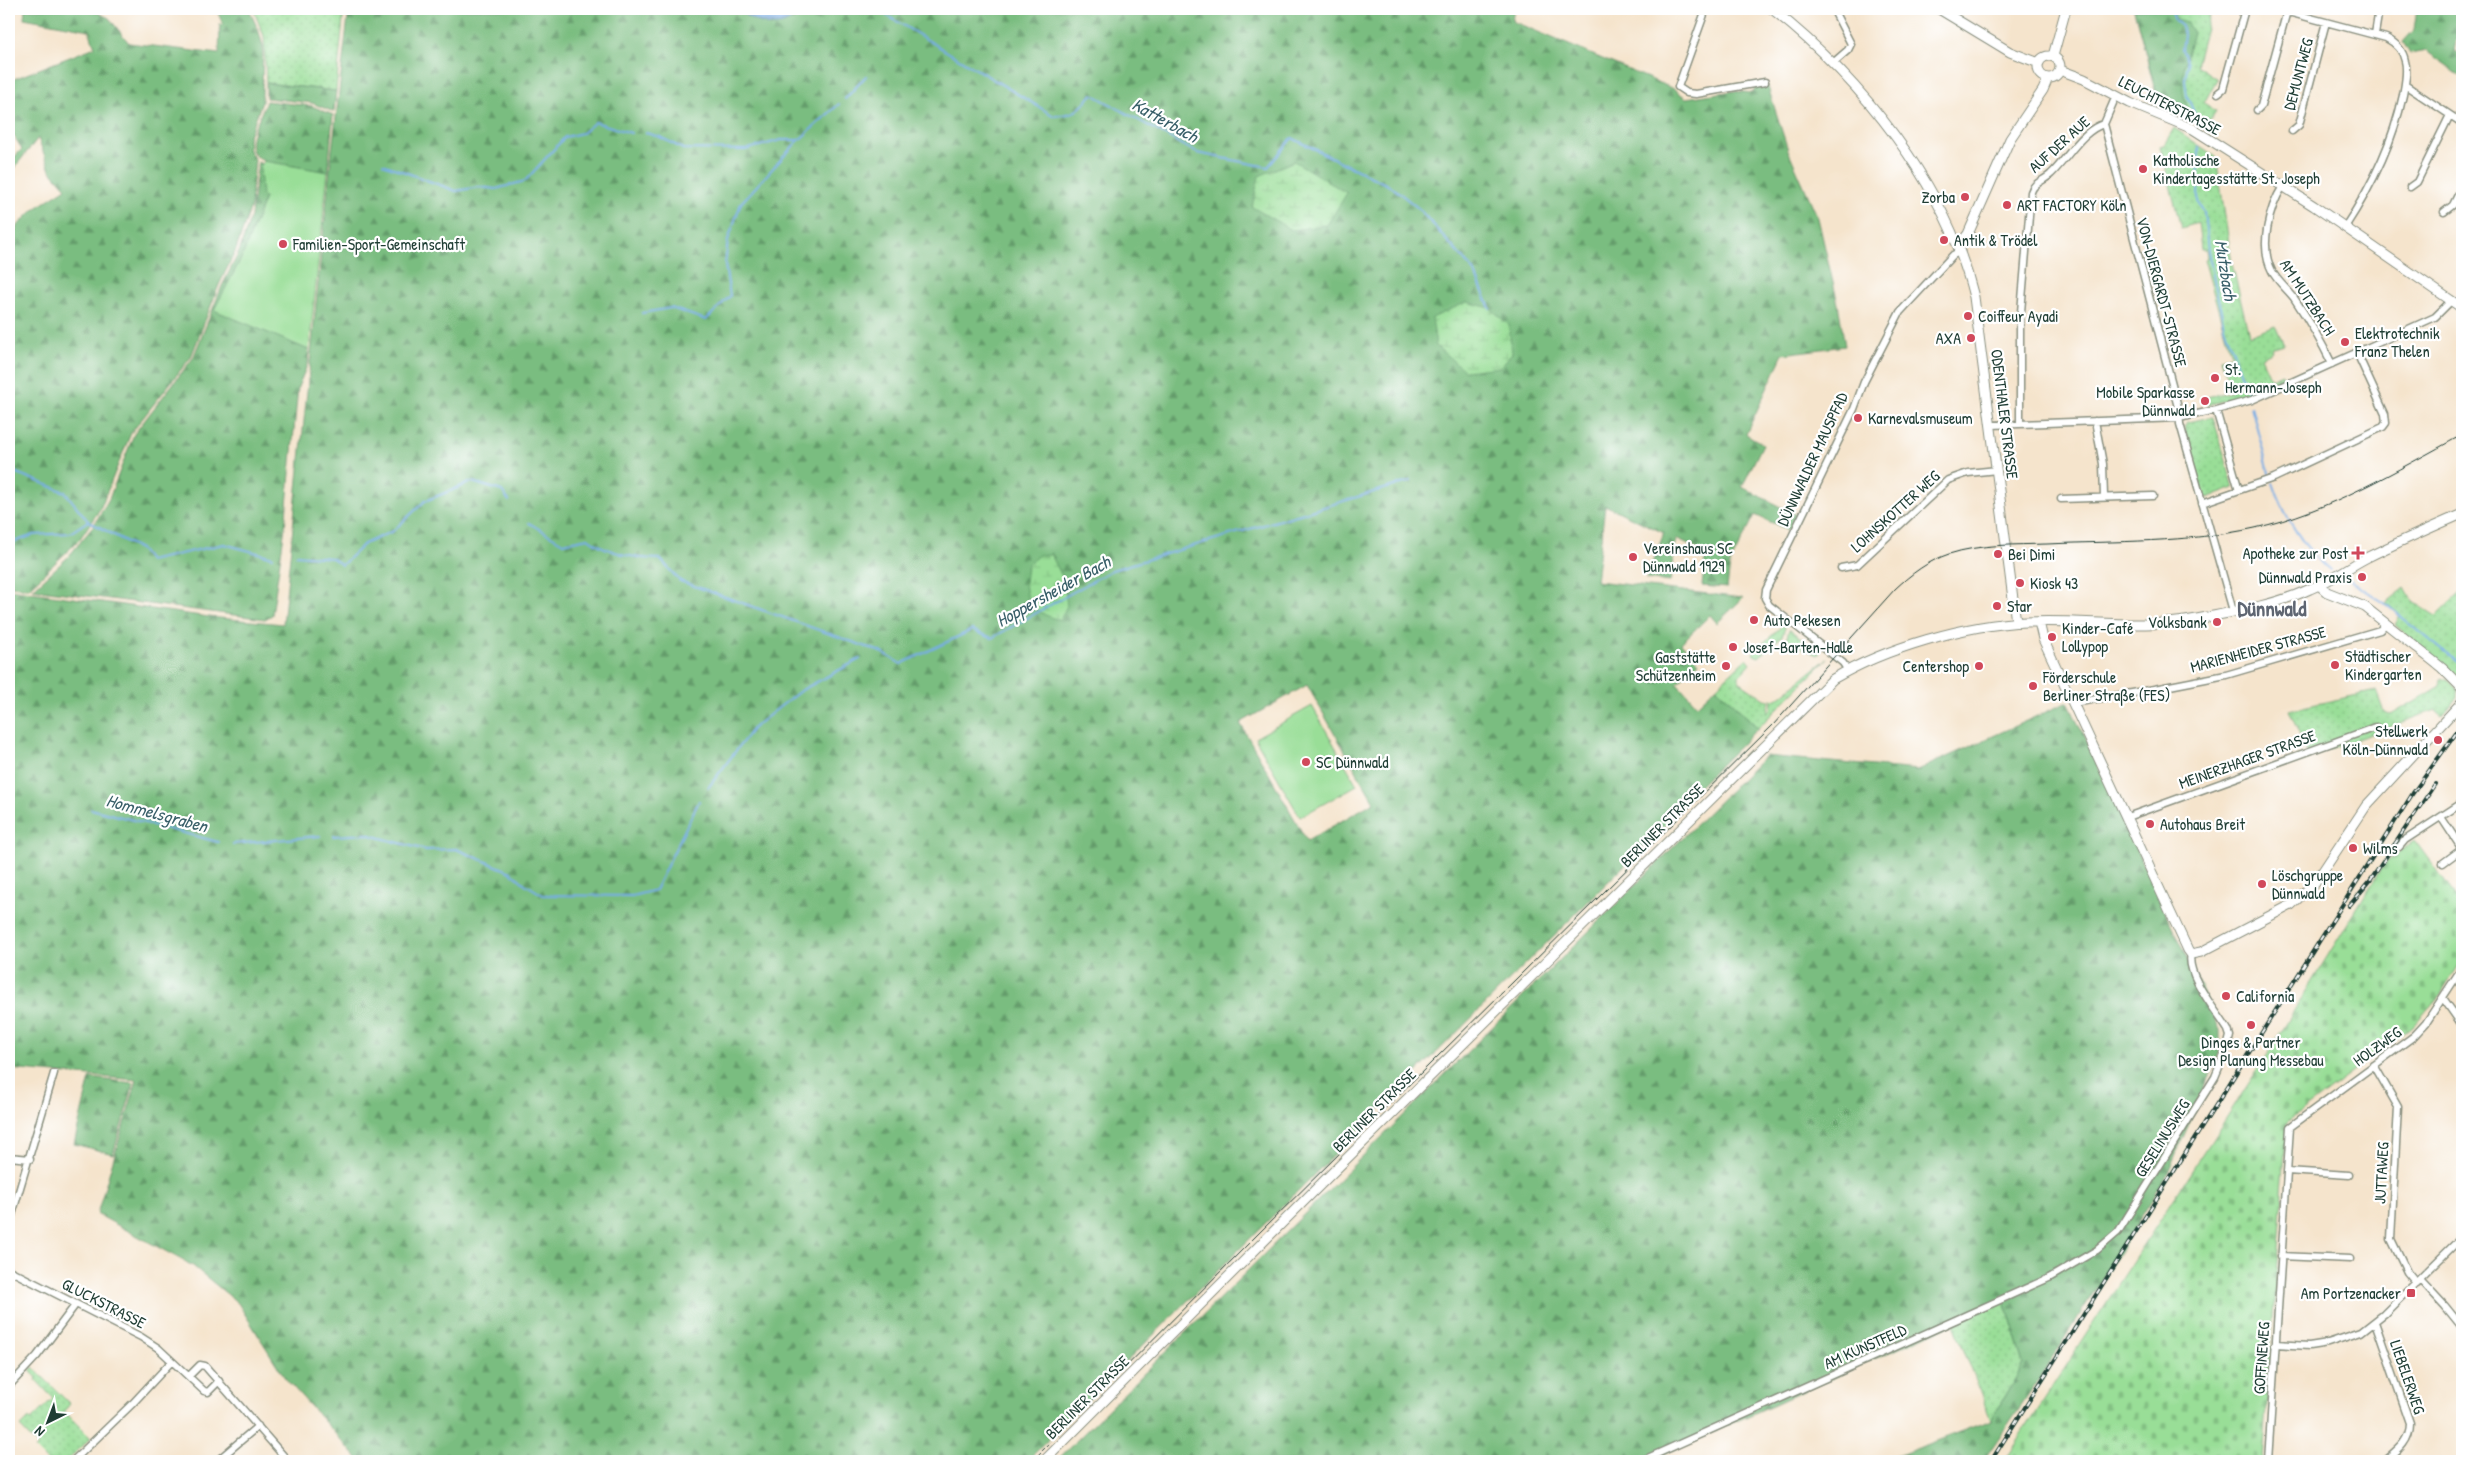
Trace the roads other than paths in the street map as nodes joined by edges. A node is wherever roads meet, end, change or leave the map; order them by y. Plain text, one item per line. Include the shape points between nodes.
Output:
1 (1706, 9) edge
2 (1772, 9) edge
3 (1833, 9) edge
4 (1939, 9) edge
5 (2066, 9) edge
6 (2245, 9) edge
7 (2277, 9) edge
8 (2379, 9) edge
9 (2287, 11) junction
10 (2304, 12) edge
11 (2326, 22) junction
12 (2375, 34) junction
13 (2053, 56) junction
14 (1833, 63) junction
15 (2039, 63) junction
16 (2060, 70) junction
17 (2048, 78) junction
18 (1765, 82) dead end
19 (2404, 85) junction
20 (2218, 93) dead end
21 (2116, 96) junction
22 (2257, 110) dead end
23 (2450, 115) junction
24 (2462, 123) edge
25 (2104, 124) junction
26 (2292, 131) dead end
27 (2283, 186) junction
28 (2410, 187) dead end
29 (2462, 187) edge
30 (2444, 212) dead end
31 (2345, 227) junction
32 (1960, 248) junction
33 (2452, 300) junction
34 (2462, 308) edge
35 (2357, 352) junction
36 (2332, 364) junction
37 (2216, 410) junction
38 (2179, 418) junction
39 (2095, 421) junction
40 (2020, 423) junction
41 (1991, 425) junction
42 (1997, 470) junction
43 (2239, 490) junction
44 (2153, 496) dead end
45 (2104, 498) junction
46 (2061, 499) dead end
47 (2202, 503) junction
48 (2462, 514) edge
49 (1841, 568) dead end
50 (2319, 585) junction
51 (2233, 611) junction
52 (2016, 622) junction
53 (2039, 622) junction
54 (2386, 623) junction
55 (1848, 671) junction
56 (2462, 688) edge
57 (2462, 702) edge
58 (2074, 703) junction
59 (2376, 727) dead end
60 (2462, 803) edge
61 (2128, 817) junction
62 (2440, 817) junction
63 (2399, 847) dead end
64 (2462, 849) edge
65 (2443, 863) dead end
66 (2191, 954) junction
67 (2462, 968) edge
68 (2443, 998) junction
69 (2462, 1024) edge
70 (2374, 1065) junction
71 (54, 1073) dead end
72 (2290, 1127) joint
73 (9, 1157) edge
74 (30, 1158) junction
75 (2286, 1171) junction
76 (2349, 1175) dead end
77 (9, 1225) edge
78 (2462, 1237) edge
79 (2097, 1250) joint
80 (2280, 1256) junction
81 (2350, 1259) dead end
82 (9, 1270) edge
83 (2418, 1281) junction
84 (76, 1304) junction
85 (2374, 1322) junction
86 (2462, 1327) edge
87 (2275, 1344) junction
88 (172, 1361) junction
89 (189, 1376) junction
90 (219, 1381) junction
91 (9, 1386) edge
92 (258, 1426) junction
93 (73, 1461) edge
94 (217, 1461) edge
95 (288, 1461) edge
96 (1044, 1461) edge
97 (1641, 1461) edge
98 (2268, 1461) edge
99 (2384, 1461) edge

1 - 18 street via 1678,87 1696,94
2 - 14 main road, ODENTHALER STRASSE
3 - 14 street via 1851,44
4 - 15 main road via 2010,52
5 - 13 main road
6 - 20 street via 2223,89
7 - 9 street
8 - 12 street
9 - 10 street
9 - 22 street via 2261,106
10 - 11 street
11 - 12 street
11 - 26 street, DEMUNTWEG via 2299,126
12 - 19 street via 2393,42 2403,54 2406,66
13 - 15 main road via 2045,56
13 - 16 main road via 2059,60
14 - 32 main road, ODENTHALER STRASSE via 1924,178
15 - 17 main road via 2039,72
16 - 17 main road
16 - 21 main road, LEUCHTERSTRASSE via 2084,78
17 - 32 main road, DÜNNWALDER MAUSPFAD via 2015,130
19 - 23 street
19 - 31 street via 2384,158
21 - 25 street, AUF DER AUE
21 - 27 main road, LEUCHTERSTRASSE via 2193,129
23 - 24 street
23 - 28 street via 2417,182
25 - 38 street, VON-DIERGARDT-STRASSE
25 - 40 street, AUF DER AUE via 2095,126 2057,168 2032,187 2020,324
27 - 31 main road, LEUCHTERSTRASSE
27 - 36 street, AM MUTZBACH via 2270,214 2269,261 2272,271 2308,318
29 - 30 street via 2454,205
31 - 33 main road, LEUCHTERSTRASSE
32 - 41 main road, ODENTHALER STRASSE via 1974,297
32 - 55 street, DÜNNWALDER MAUSPFAD via 1900,312 1766,590 1765,598 1774,610 1843,663
33 - 34 main road, LEUCHTERSTRASSE
33 - 35 street via 2435,317
35 - 36 street
35 - 43 street via 2385,414 2384,427 2272,479
36 - 37 street via 2250,401
37 - 38 street
37 - 43 street
38 - 39 street
38 - 47 street, VON-DIERGARDT-STRASSE
39 - 40 street
39 - 45 street via 2104,464
40 - 41 street
41 - 42 main road, ODENTHALER STRASSE
42 - 49 street, LOHNSKOTTER WEG via 1968,473 1948,480 1857,565
42 - 52 main road, ODENTHALER STRASSE
43 - 47 street
44 - 45 street
45 - 46 street
47 - 51 street, VON-DIERGARDT-STRASSE
48 - 50 main road, BERLINER STRASSE via 2387,547
50 - 51 main road, BERLINER STRASSE via 2292,596
50 - 54 main road via 2327,592 2365,607
51 - 53 main road, BERLINER STRASSE via 2164,623
52 - 53 main road, BERLINER STRASSE
52 - 55 main road, BERLINER STRASSE via 1954,632
53 - 58 main road
54 - 56 main road
54 - 58 street, MARIENHEIDER STRASSE via 2380,630 2234,673
55 - 96 main road, BERLINER STRASSE via 1833,679 1804,706
57 - 66 main road via 2366,806 2304,896 2201,952
58 - 61 main road
59 - 61 street, MEINERZHAGER STRASSE
60 - 62 street
61 - 66 main road
62 - 63 street
62 - 64 street
64 - 65 street
66 - 79 street, GESELINUSWEG via 2193,975 2228,1030 2227,1048 2204,1097 2118,1232
67 - 68 street, HOLZWEG
68 - 69 street
68 - 70 street, HOLZWEG via 2414,1036
70 - 72 street, HOLZWEG
70 - 83 street, JUTTAWEG via 2398,1107 2391,1239 2407,1272
71 - 74 street
72 - 75 street, GOFFINEWEG
73 - 74 street
74 - 77 street
75 - 76 street
75 - 80 street, GOFFINEWEG
78 - 83 street
79 - 97 street, AM KUNSTFELD via 2025,1289
80 - 81 street
80 - 87 street, GOFFINEWEG
82 - 84 street, GLUCKSTRASSE
83 - 85 street
83 - 86 street, JUTTAWEG via 2446,1306
84 - 88 street, GLUCKSTRASSE via 140,1337
84 - 91 street via 37,1356
85 - 87 street via 2361,1332 2328,1344
85 - 99 street, LIEBELERWEG via 2410,1423 2406,1440
87 - 98 street, GOFFINEWEG
88 - 89 street, GLUCKSTRASSE
88 - 93 street
89 - 90 street, GLUCKSTRASSE via 208,1392
89 - 90 street via 200,1365
90 - 92 street
92 - 94 street
92 - 95 street

